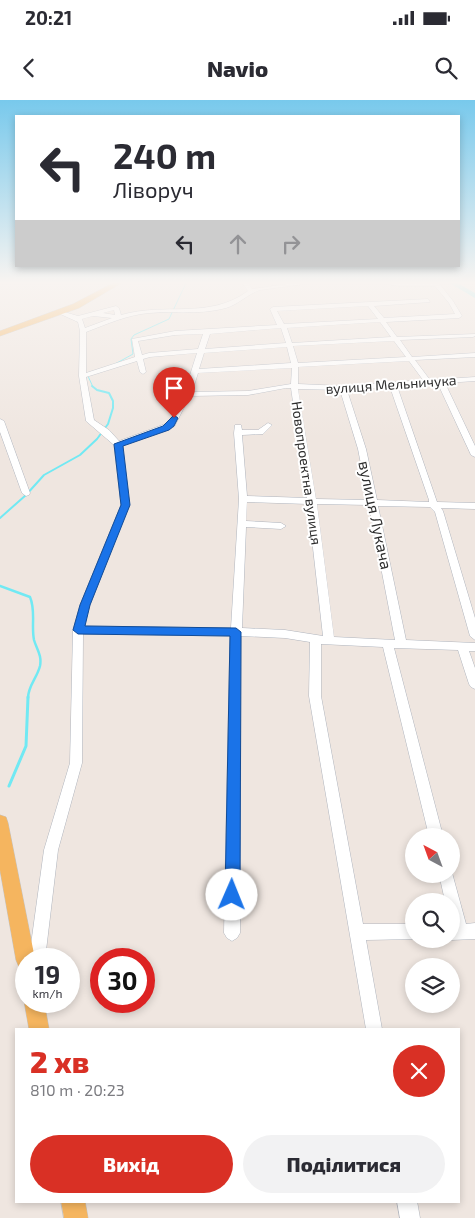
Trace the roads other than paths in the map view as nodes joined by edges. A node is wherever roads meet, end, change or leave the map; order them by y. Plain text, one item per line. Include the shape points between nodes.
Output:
1 (83, 333) edge
2 (175, 333) edge
3 (207, 333) edge
4 (285, 333) edge
5 (392, 333) edge
6 (473, 335) dead end
7 (395, 338) junction
8 (289, 344) junction
9 (202, 351) junction
10 (475, 355) edge
11 (139, 358) junction
12 (410, 359) junction
13 (294, 365) junction
14 (195, 371) junction
15 (143, 372) dead end
16 (85, 375) junction
17 (475, 379) edge
18 (440, 380) junction
19 (427, 381) junction
20 (393, 384) junction
21 (294, 387) junction
22 (343, 388) junction
23 (188, 394) junction
24 (0, 421) edge
25 (268, 425) dead end
26 (118, 444) junction
27 (475, 455) edge
28 (26, 493) dead end
29 (243, 499) junction
30 (312, 502) junction
31 (373, 504) junction
32 (433, 505) junction
33 (475, 506) edge
34 (241, 524) junction
35 (280, 526) dead end
36 (78, 630) junction
37 (236, 632) junction
38 (475, 636) edge
39 (314, 640) junction
40 (330, 641) junction
41 (387, 643) junction
42 (401, 644) junction
43 (462, 647) junction
44 (475, 647) edge
45 (475, 684) edge
46 (0, 823) edge
47 (434, 828) edge
48 (449, 883) edge
49 (462, 931) edge
50 (358, 932) junction
51 (405, 932) edge
52 (232, 933) dead end
53 (24, 948) edge
54 (38, 948) edge
55 (37, 1013) edge
56 (40, 1028) edge
57 (374, 1028) edge
58 (73, 1203) edge
59 (407, 1203) edge
60 (76, 1218) edge
61 (410, 1218) edge

1 - 16 street
2 - 11 street via 134,340
3 - 9 street
4 - 8 street, Новопроектна вулиця
5 - 7 street
6 - 7 street
7 - 8 street
7 - 12 street
8 - 9 street
8 - 13 street, Новопроектна вулиця
9 - 11 street
9 - 14 street
10 - 12 street
11 - 15 street
11 - 16 street
12 - 13 street
12 - 19 street
13 - 14 street
13 - 21 street, Новопроектна вулиця
14 - 23 street
16 - 26 street via 90,421
17 - 18 street, вулиця Мельничука
18 - 19 street, вулиця Мельничука
18 - 27 street
19 - 20 street, вулиця Мельничука
20 - 22 street, вулиця Мельничука
20 - 32 street via 434,500
21 - 22 street, вулиця Мельничука
21 - 23 street, вулиця Мельничука via 248,394
21 - 30 street, Новопроектна вулиця
22 - 31 street, вулиця Лукача via 362,449
23 - 26 street via 171,425
24 - 28 street
25 - 29 street via 260,432 238,430
26 - 36 street via 125,505
29 - 30 street
29 - 34 street
30 - 31 street
30 - 40 street, Новопроектна вулиця
31 - 32 street
31 - 42 street, вулиця Лукача
32 - 33 street
32 - 38 street via 439,511
34 - 35 street
34 - 37 street
36 - 37 street
36 - 54 street via 76,762 51,850
37 - 39 street via 284,634
37 - 52 street
39 - 40 street
39 - 50 street via 315,696
40 - 41 street
41 - 42 street
41 - 47 street
42 - 43 street
43 - 44 street
43 - 45 street
46 - 53 main road
48 - 49 street
50 - 51 street
50 - 57 street
55 - 56 main road
58 - 60 main road
59 - 61 street

